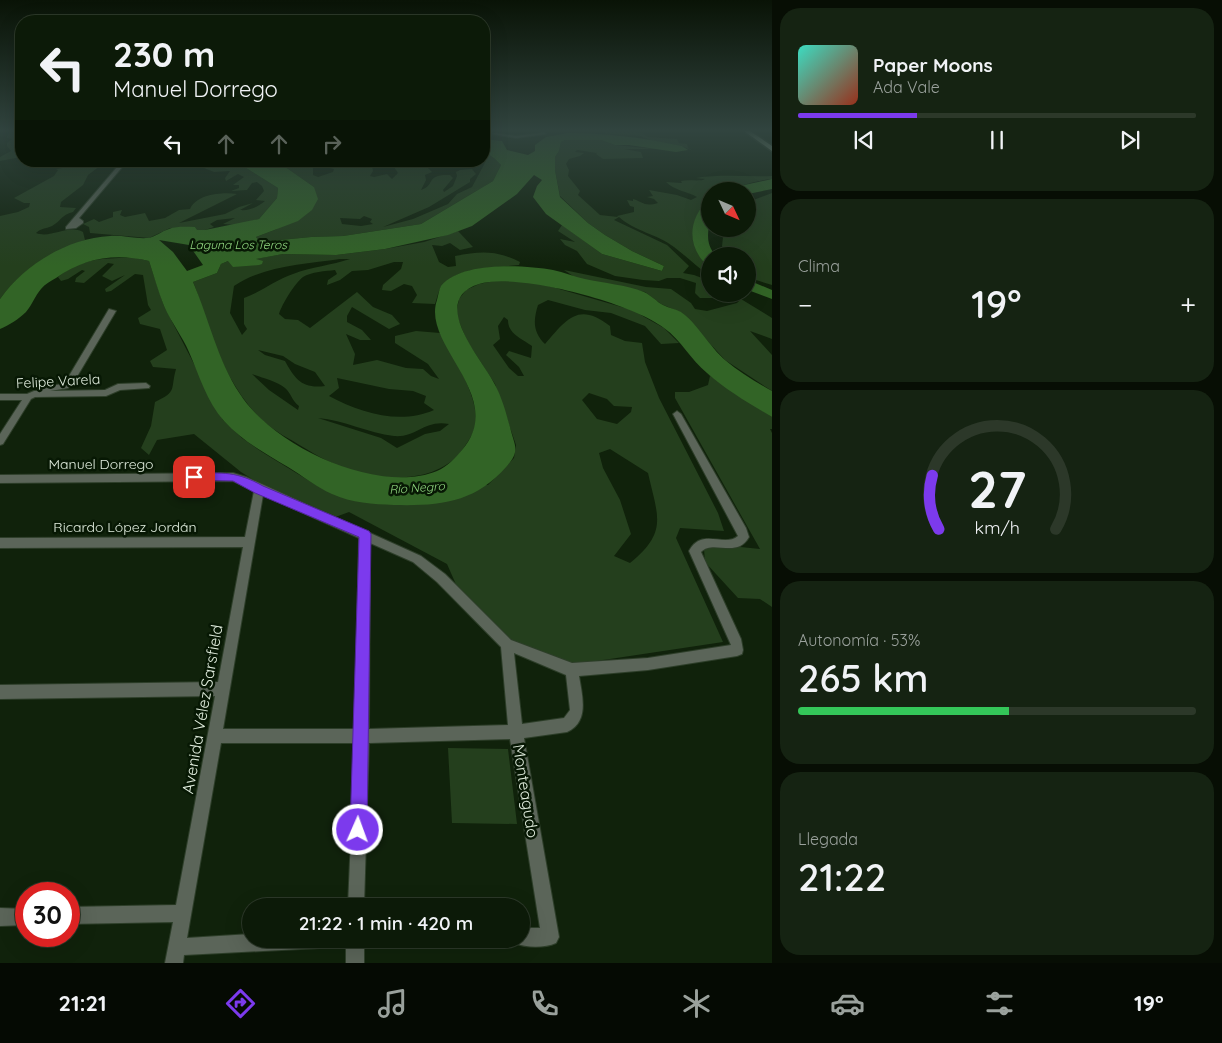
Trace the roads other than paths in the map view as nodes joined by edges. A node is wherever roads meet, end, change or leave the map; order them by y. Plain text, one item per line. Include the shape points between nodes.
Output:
1 (113, 176) edge
2 (77, 219) dead end
3 (112, 310) dead end
4 (146, 386) dead end
5 (31, 396) junction
6 (0, 397) edge
7 (677, 414) dead end
8 (0, 442) edge
9 (0, 478) edge
10 (259, 489) junction
11 (365, 534) junction
12 (249, 542) junction
13 (0, 543) edge
14 (507, 644) junction
15 (572, 670) junction
16 (224, 689) junction
17 (0, 692) edge
18 (516, 732) junction
19 (216, 736) junction
20 (362, 736) junction
21 (356, 898) edge
22 (182, 914) junction
23 (80, 916) edge
24 (0, 917) edge
25 (15, 917) edge
26 (530, 937) edge
27 (242, 948) edge
28 (355, 948) edge
29 (175, 955) edge
30 (355, 963) edge

1 - 2 street
3 - 5 street via 69,383
4 - 5 street, Felipe Varela via 118,387 106,393
5 - 6 street, Felipe Varela
5 - 8 street
7 - 15 street via 744,537 734,544 704,543 695,551 737,643 736,650 648,664
9 - 10 street, Manuel Dorrego via 233,477
10 - 11 street
10 - 12 street, Avenida Vélez Sarsfield
11 - 14 street via 417,558
11 - 20 street
12 - 13 street, Ricardo López Jordán
12 - 16 street, Avenida Vélez Sarsfield
14 - 15 street
14 - 18 street, Monteagudo
15 - 18 street via 577,710 573,719 567,725
16 - 17 street
16 - 19 street, Avenida Vélez Sarsfield
18 - 20 street
18 - 26 street, Monteagudo via 550,937
19 - 20 street
19 - 22 street, Avenida Vélez Sarsfield
20 - 21 street
22 - 23 street
22 - 29 street, Avenida Vélez Sarsfield
24 - 25 street
27 - 29 street
28 - 30 street

